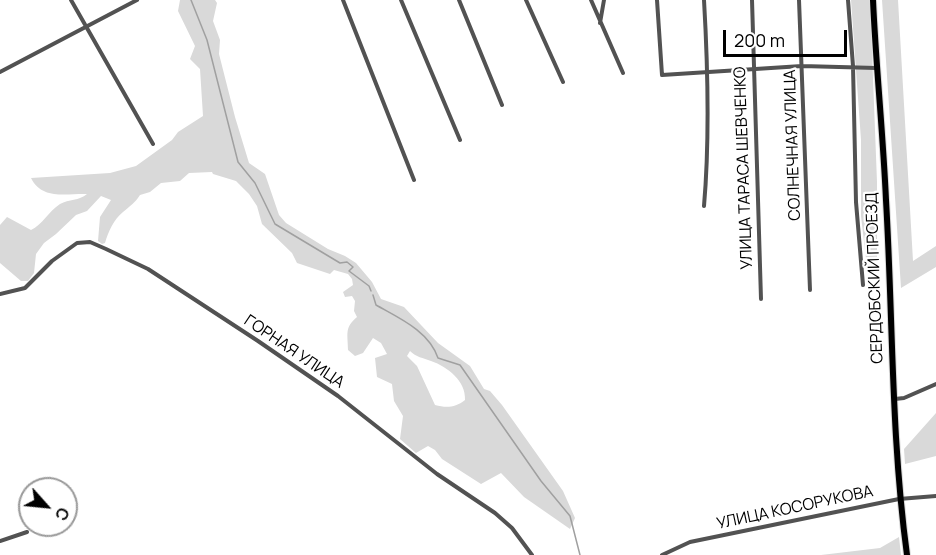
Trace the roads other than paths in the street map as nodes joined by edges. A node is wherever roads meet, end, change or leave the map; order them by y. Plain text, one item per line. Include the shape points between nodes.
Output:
1 (71, 0) edge
2 (137, 0) edge
3 (343, 0) edge
4 (401, 0) edge
5 (459, 0) edge
6 (526, 0) edge
7 (591, 0) edge
8 (604, 0) edge
9 (657, 0) edge
10 (704, 0) edge
11 (752, 0) edge
12 (799, 0) edge
13 (848, 0) edge
14 (873, 0) edge
15 (600, 24) junction
16 (87, 27) junction
17 (802, 66) junction
18 (853, 66) junction
19 (876, 68) junction
20 (753, 70) junction
21 (0, 72) edge
22 (623, 73) dead end
23 (708, 73) junction
24 (563, 82) dead end
25 (502, 105) dead end
26 (460, 140) dead end
27 (153, 144) dead end
28 (414, 180) dead end
29 (704, 206) dead end
30 (863, 285) dead end
31 (810, 290) dead end
32 (0, 294) edge
33 (761, 299) dead end
34 (936, 384) edge
35 (894, 399) junction
36 (936, 496) edge
37 (899, 499) junction
38 (18, 535) edge
39 (0, 541) edge
40 (532, 555) edge
41 (662, 555) edge
42 (907, 555) edge

1 - 16 street
2 - 16 street
3 - 28 street
4 - 26 street
5 - 25 street
6 - 24 street
7 - 15 street
8 - 15 street
9 - 23 street via 662,75
10 - 23 street
11 - 20 street, УЛИЦА ТАРАСА ШЕВЧЕНКО
12 - 17 street, СОЛНЕЧНАЯ УЛИЦА
13 - 18 street
14 - 19 main road, СЕРДОБСКИЙ ПРОЕЗД
15 - 22 street
16 - 21 street
16 - 27 street
17 - 18 street
17 - 20 street
17 - 31 street, СОЛНЕЧНАЯ УЛИЦА
18 - 19 street
18 - 30 street via 856,202
19 - 35 main road, СЕРДОБСКИЙ ПРОЕЗД
20 - 23 street
20 - 33 street, УЛИЦА ТАРАСА ШЕВЧЕНКО
23 - 29 street via 709,156
32 - 40 street, ГОРНАЯ УЛИЦА via 25,288 77,243 90,242 148,270 338,396 437,474 495,513
34 - 35 street
35 - 37 main road, СЕРДОБСКИЙ ПРОЕЗД
36 - 37 street, УЛИЦА КОСОРУКОВА
37 - 41 street, УЛИЦА КОСОРУКОВА via 690,542
37 - 42 main road, СЕРДОБСКИЙ ПРОЕЗД
38 - 39 street

